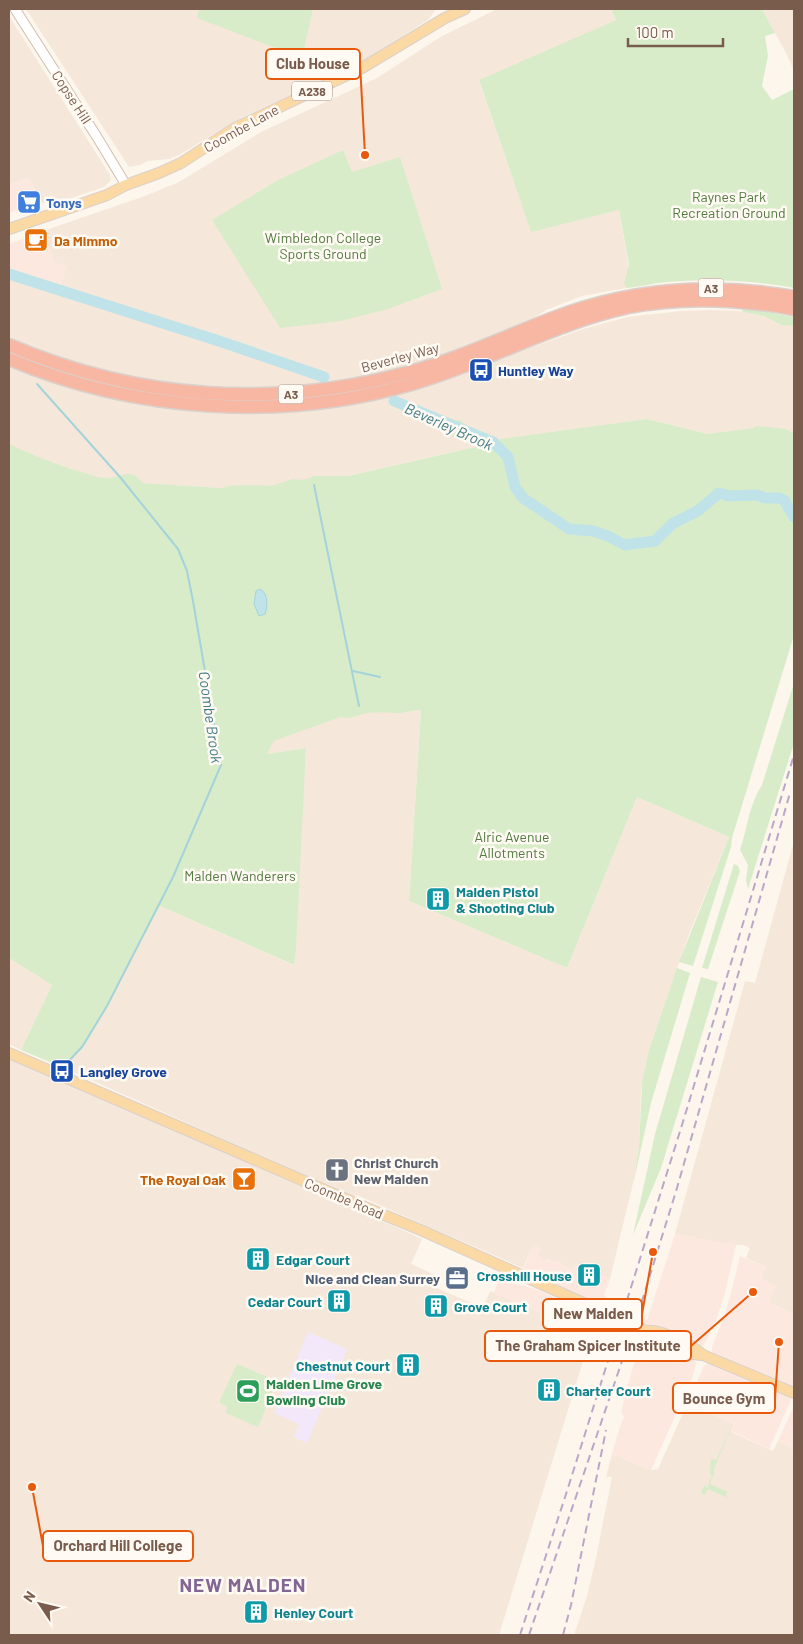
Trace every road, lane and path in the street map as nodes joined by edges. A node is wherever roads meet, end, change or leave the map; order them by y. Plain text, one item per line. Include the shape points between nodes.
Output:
1 (16, 9) edge
2 (465, 9) edge
3 (126, 185) junction
4 (9, 229) edge
5 (794, 297) edge
6 (794, 309) edge
7 (13, 346) edge
8 (9, 359) edge
9 (9, 1053) edge
10 (794, 1393) edge

1 - 3 street, Copse Hill
2 - 3 main road, Coombe Lane / A238 via 362,68 235,128 159,174
3 - 4 main road, Coombe Lane / A238
5 - 7 highway, Beverley Way / A3 via 713,288 627,297 570,312 410,372 341,388 287,394 208,394 138,385 62,366
6 - 8 highway, Beverley Way / A3 via 728,300 671,301 628,308 551,332 413,384 337,400 294,404 205,405 136,396 80,384
9 - 10 main road, Coombe Road via 507,1268 646,1331 680,1350 703,1355

